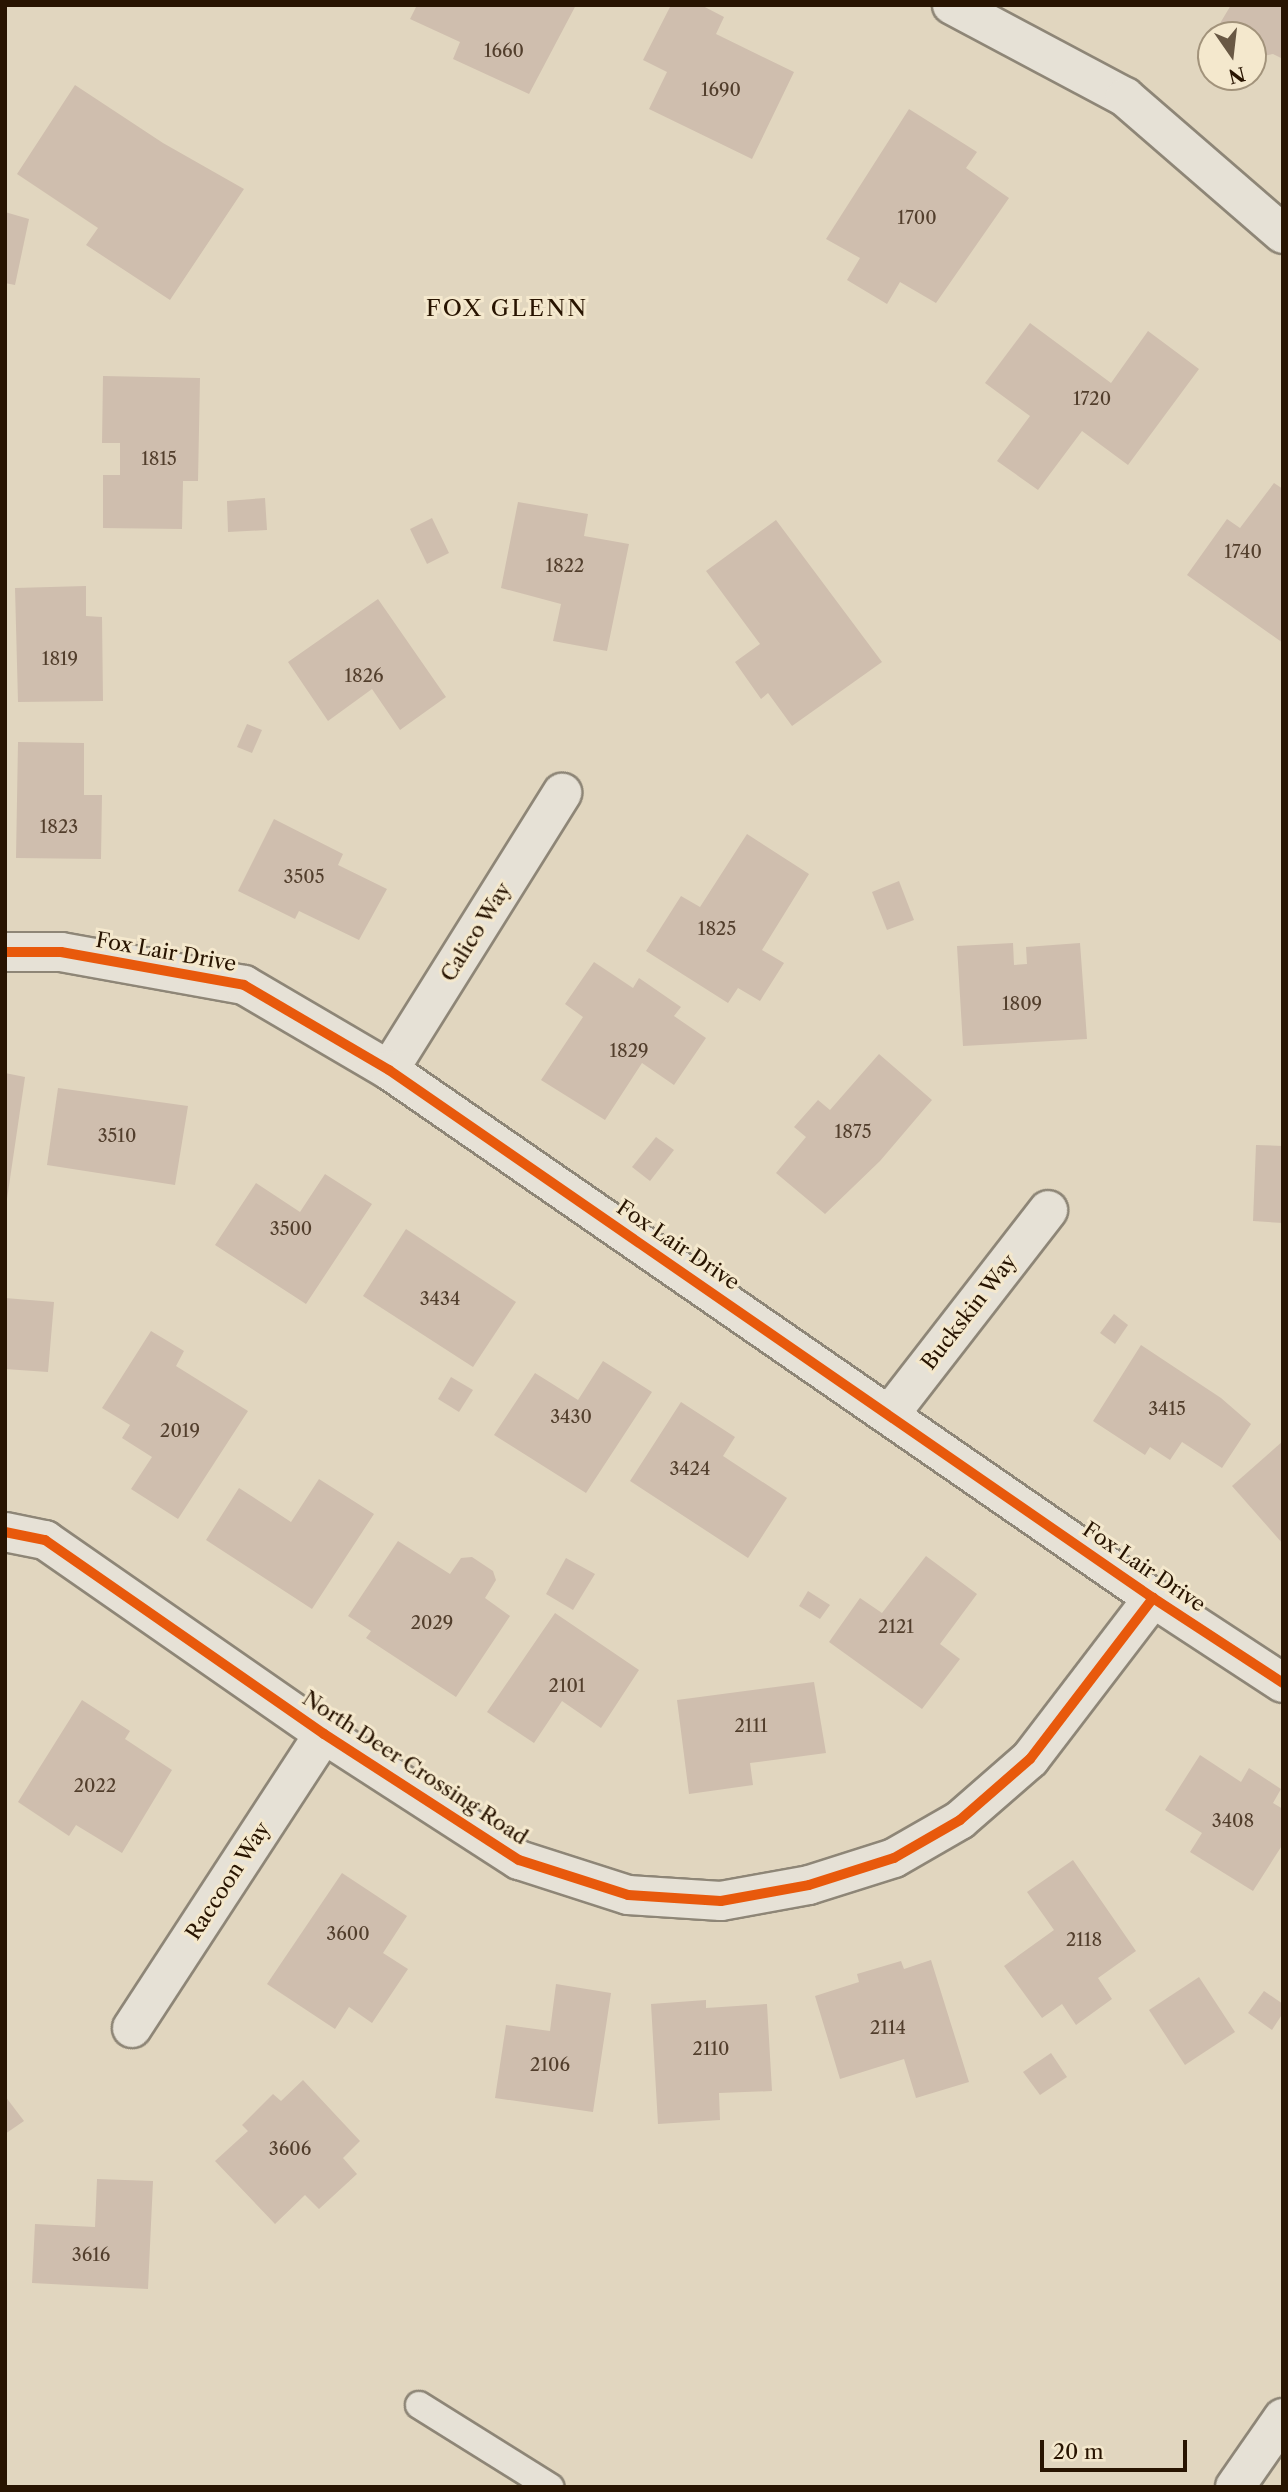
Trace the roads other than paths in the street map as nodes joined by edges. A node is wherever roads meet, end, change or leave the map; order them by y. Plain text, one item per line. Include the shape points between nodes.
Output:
1 (952, 5) edge
2 (1283, 234) edge
3 (562, 793) dead end
4 (5, 953) edge
5 (389, 1070) junction
6 (1048, 1210) dead end
7 (890, 1414) junction
8 (5, 1532) edge
9 (1153, 1598) junction
10 (1283, 1683) edge
11 (324, 1734) junction
12 (132, 2028) dead end
13 (419, 2405) dead end
14 (1283, 2418) edge
15 (550, 2487) edge
16 (1235, 2487) edge

1 - 2 street via 1125,97
3 - 5 street, Calico Way
4 - 5 street, Fox Lair Drive via 61,952 244,985
5 - 7 street, Fox Lair Drive
6 - 7 street, Buckskin Way
7 - 9 street, Fox Lair Drive
8 - 11 street, North Deer Crossing Road via 45,1540
9 - 10 street, Fox Lair Drive
9 - 11 street, North Deer Crossing Road via 1030,1759 960,1820 894,1858 809,1885 721,1901 628,1895 519,1860
11 - 12 street, Raccoon Way
13 - 15 lane
14 - 16 street

